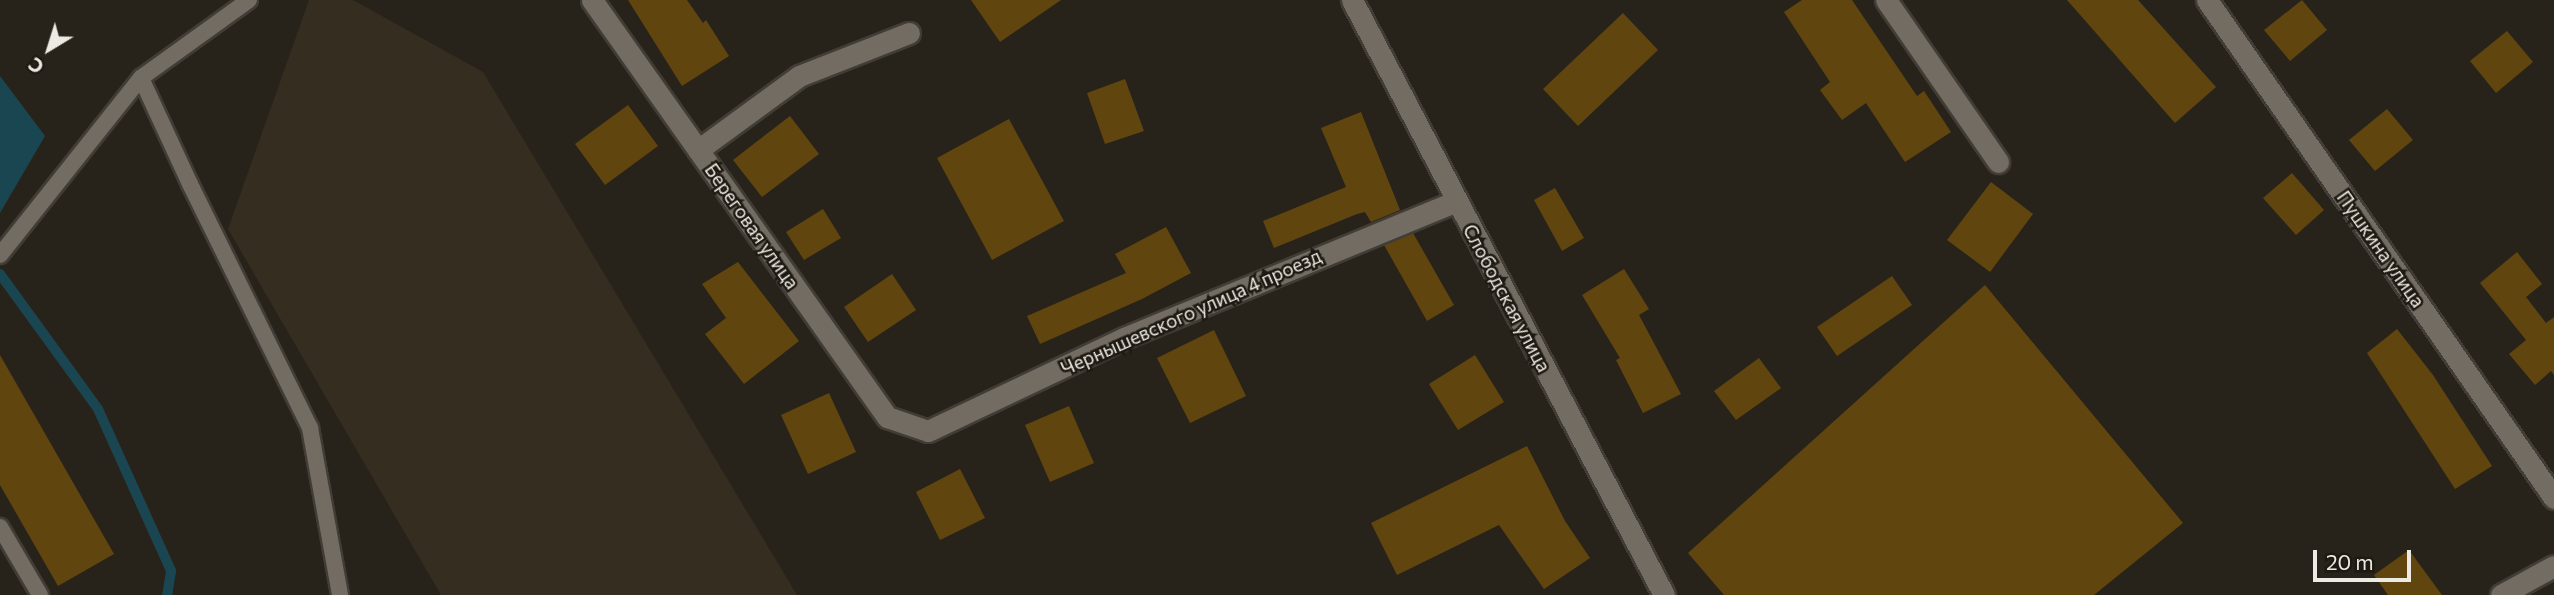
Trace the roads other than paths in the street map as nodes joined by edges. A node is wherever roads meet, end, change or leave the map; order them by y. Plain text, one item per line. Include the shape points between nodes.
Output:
1 (250, 0) edge
2 (592, 0) edge
3 (1352, 0) edge
4 (1886, 0) edge
5 (2216, 3) edge
6 (909, 33) dead end
7 (141, 78) junction
8 (698, 150) junction
9 (1998, 162) dead end
10 (1456, 201) junction
11 (0, 255) edge
12 (929, 431) joint
13 (2554, 498) edge
14 (0, 527) edge
15 (2554, 566) edge
16 (40, 595) edge
17 (340, 595) edge
18 (1664, 595) edge
19 (2501, 595) edge

1 - 7 lane
2 - 8 street, Береговая улица
3 - 10 street, Слободская улица
4 - 9 street
5 - 13 street, Пушкина улица
6 - 8 street via 799,76
7 - 11 lane
7 - 17 lane via 310,428
8 - 12 street, Береговая улица via 887,417
10 - 12 street, Чернышевского улица 4 проезд via 1136,332
10 - 18 street, Слободская улица
14 - 16 lane
15 - 19 street

